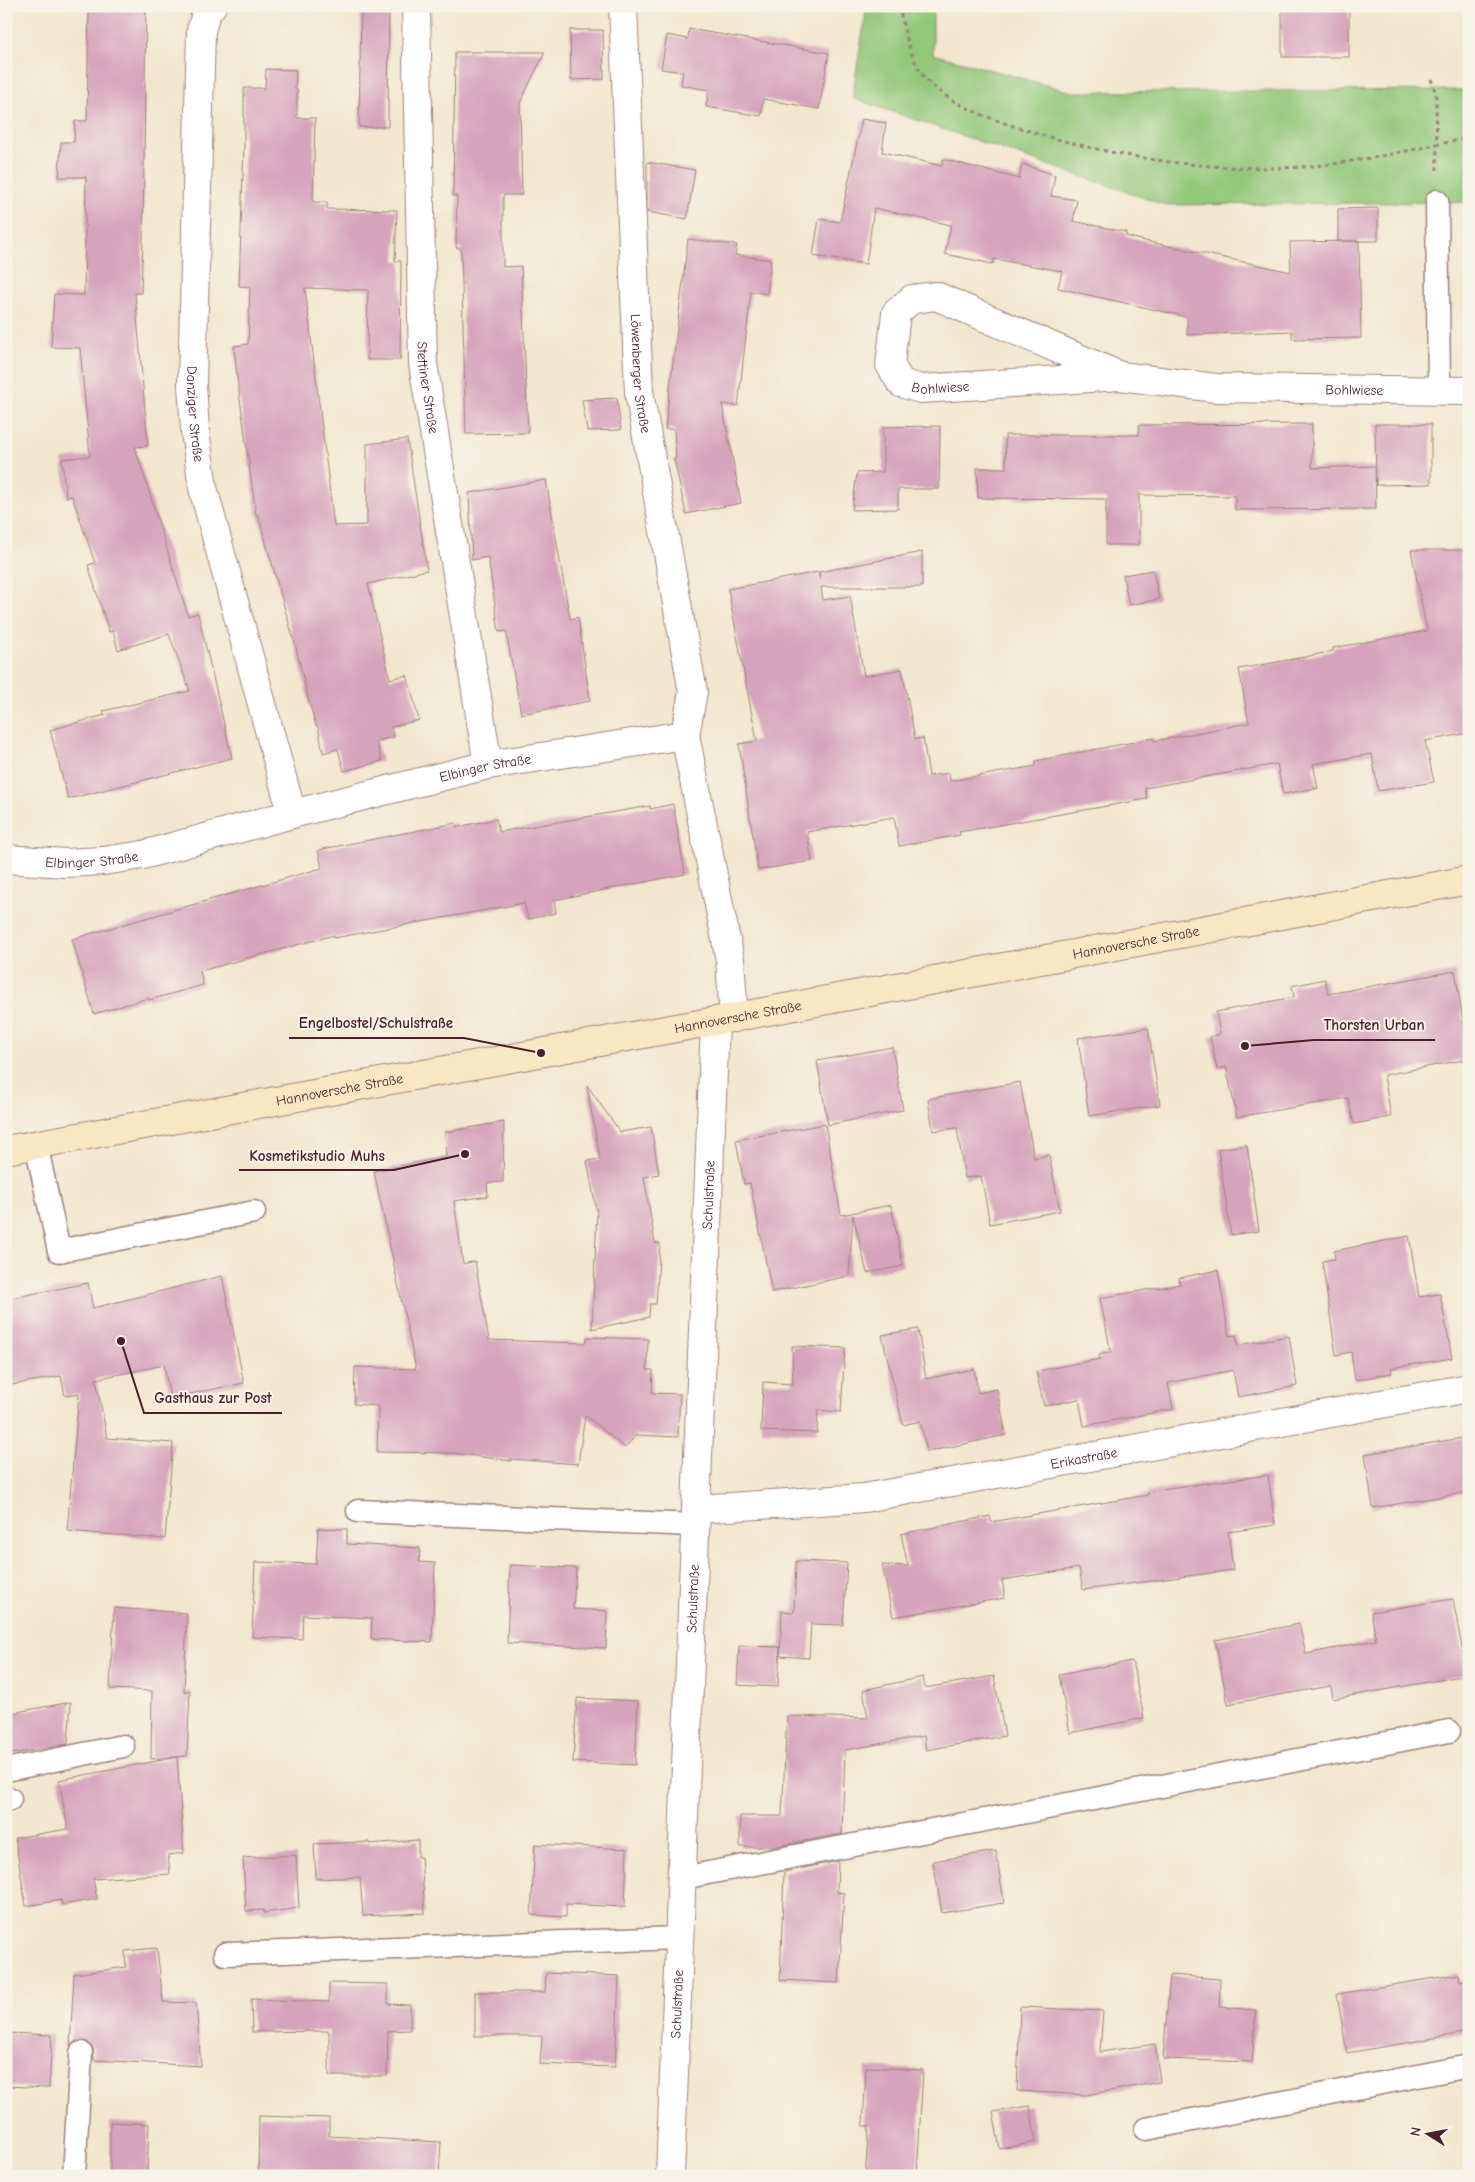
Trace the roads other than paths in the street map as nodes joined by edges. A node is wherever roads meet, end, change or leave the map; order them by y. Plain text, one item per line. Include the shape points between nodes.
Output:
1 (212, 6) edge
2 (416, 6) edge
3 (623, 6) edge
4 (1437, 200) road end
5 (1120, 376) junction
6 (1439, 389) junction
7 (1469, 391) edge
8 (685, 734) junction
9 (488, 764) junction
10 (292, 814) junction
11 (6, 859) edge
12 (1469, 880) edge
13 (724, 1020) junction
14 (36, 1144) junction
15 (6, 1150) edge
16 (254, 1212) dead end
17 (1469, 1388) edge
18 (358, 1510) dead end
19 (697, 1517) junction
20 (1449, 1731) dead end
21 (123, 1746) dead end
22 (6, 1770) edge
23 (682, 1878) junction
24 (678, 1938) junction
25 (225, 1954) dead end
26 (80, 2053) dead end
27 (1469, 2066) edge
28 (1146, 2129) dead end
29 (74, 2176) edge
30 (670, 2176) edge

1 - 10 street, Danziger Straße via 206,13 201,32 192,384 195,431 203,488
2 - 9 street, Stettiner Straße via 422,364
3 - 8 street, Löwenberger Straße via 639,392 692,692
4 - 6 lane
5 - 5 street, Bohlwiese via 936,296 912,299 896,313 890,364 901,383 921,389
5 - 6 street, Bohlwiese via 1216,388
6 - 7 street, Bohlwiese
8 - 9 street, Elbinger Straße
8 - 13 street via 730,960
9 - 10 street, Elbinger Straße
10 - 11 street, Elbinger Straße via 143,855 66,863
12 - 13 street, Hannoversche Straße
13 - 14 street, Hannoversche Straße
13 - 19 street, Schulstraße
14 - 15 street, Hannoversche Straße
14 - 16 lane via 59,1251
17 - 19 street, Erikastraße via 864,1498
18 - 19 lane
19 - 23 street, Schulstraße
20 - 23 lane
21 - 22 lane
23 - 24 street, Schulstraße
24 - 25 lane
24 - 30 street, Schulstraße
26 - 29 lane
27 - 28 lane

